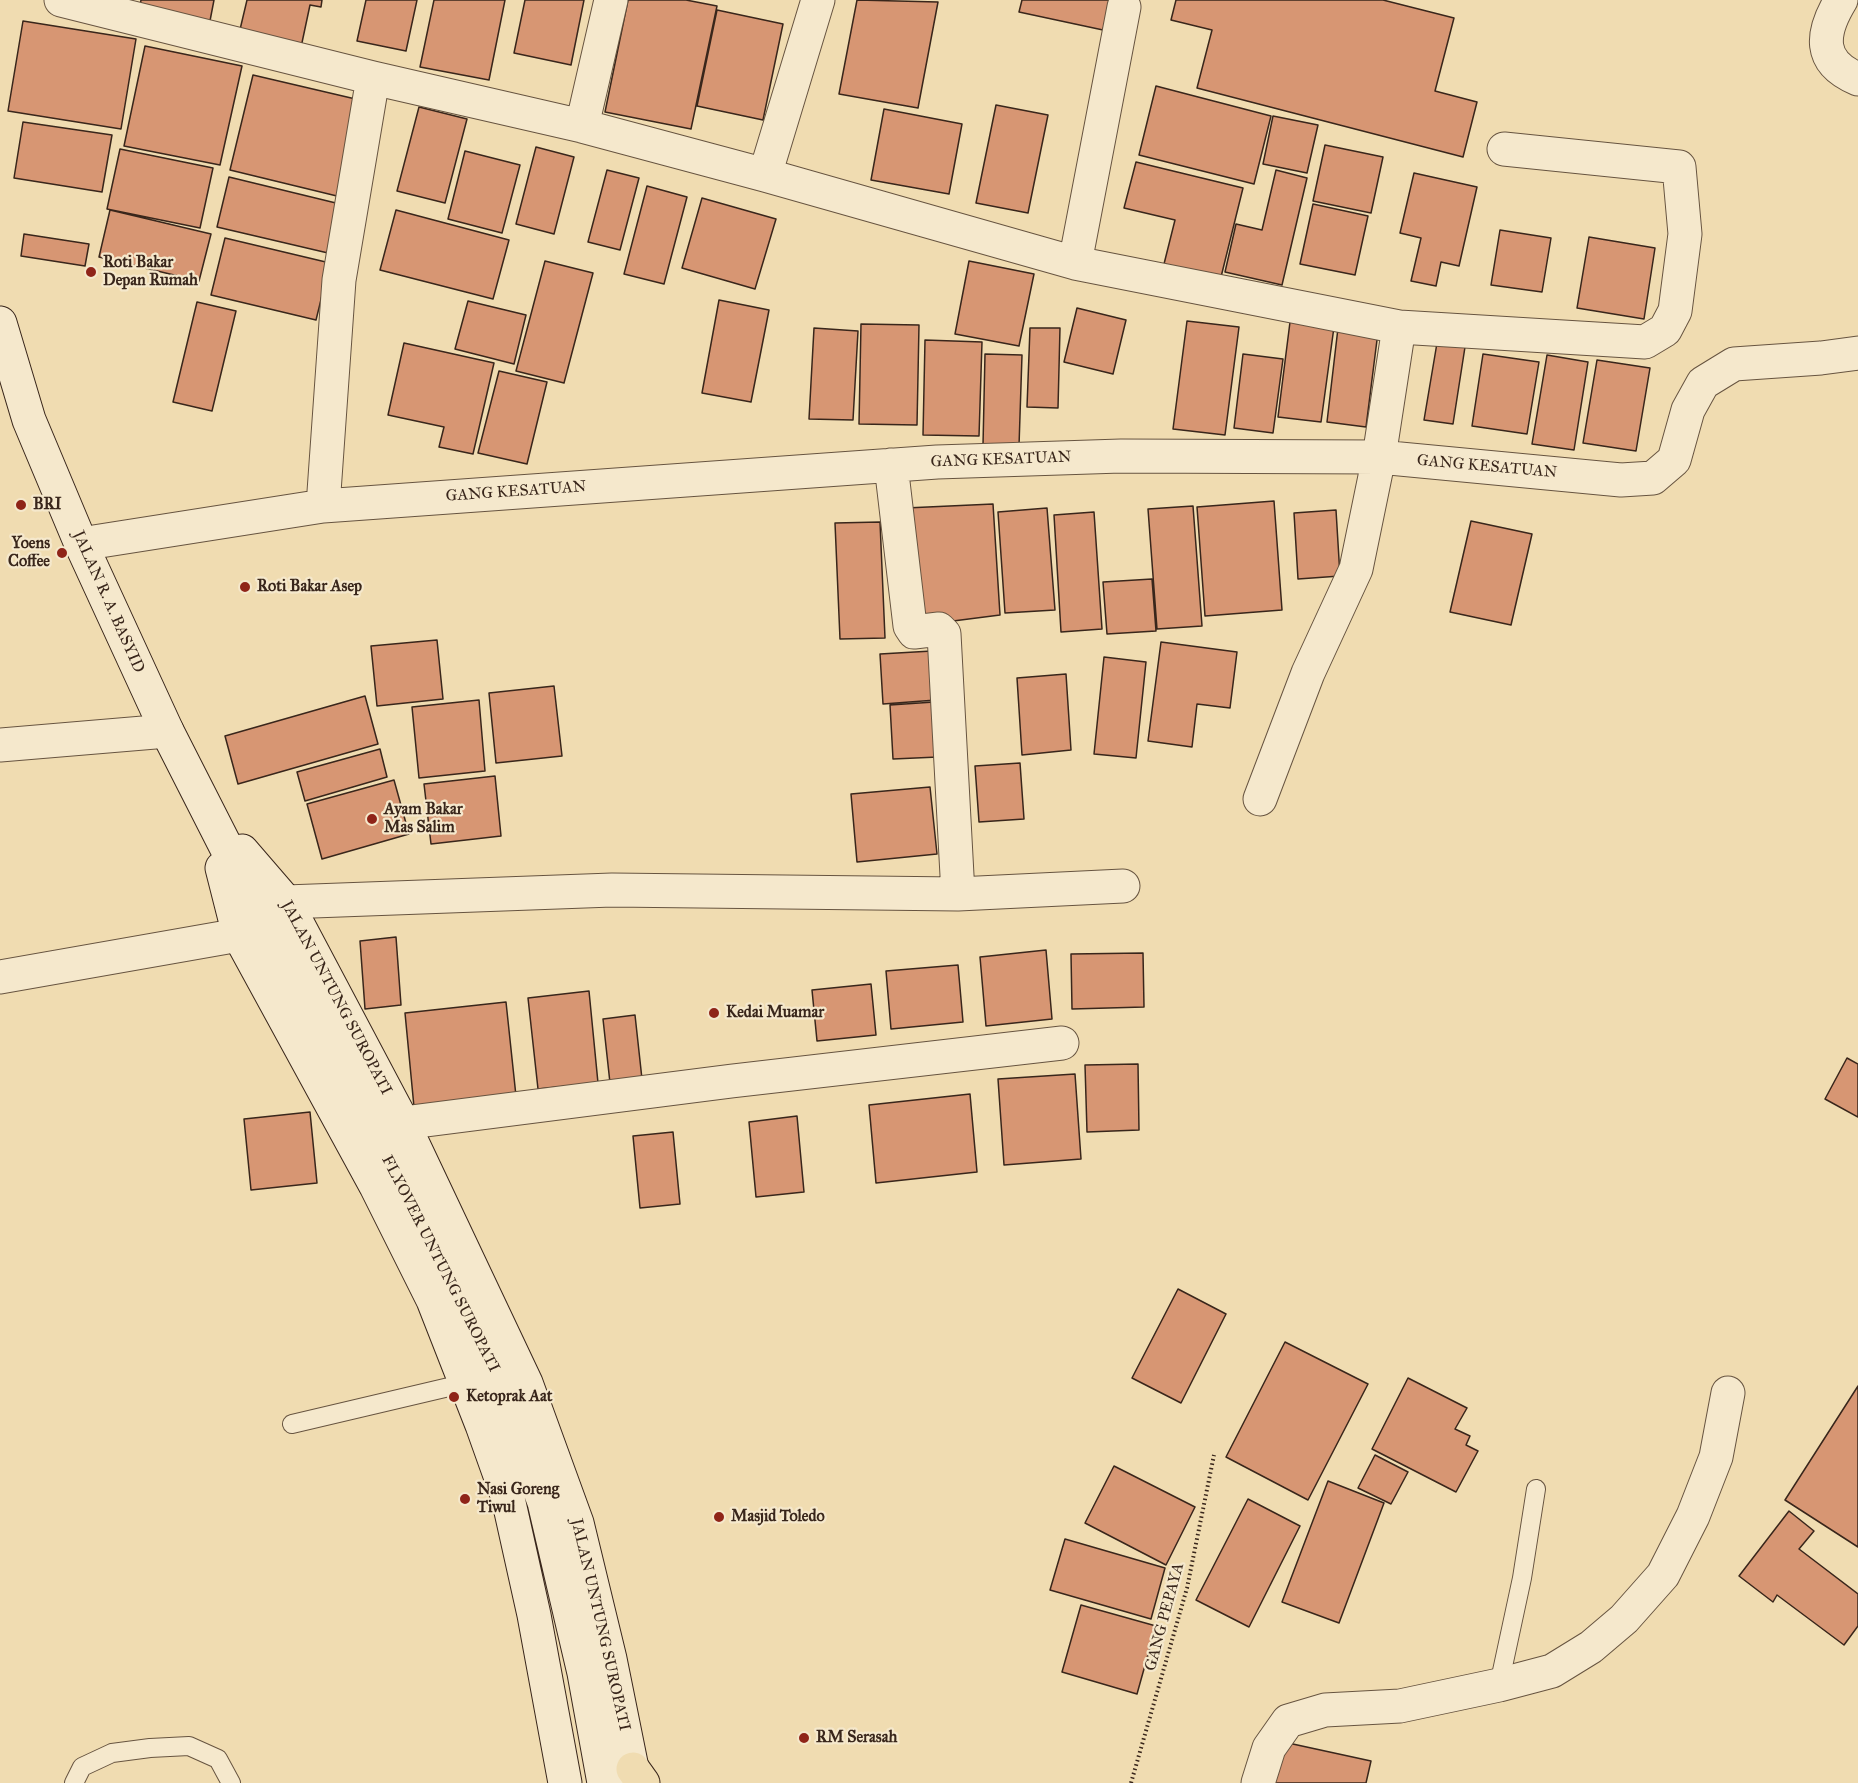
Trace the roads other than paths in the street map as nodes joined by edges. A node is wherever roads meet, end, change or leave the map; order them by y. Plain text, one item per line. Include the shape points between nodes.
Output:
1 (61, 0) edge
2 (611, 0) edge
3 (818, 0) edge
4 (1840, 0) edge
5 (1124, 7) dead end
6 (373, 78) junction
7 (1858, 78) edge
8 (582, 126) junction
9 (1504, 149) dead end
10 (765, 175) junction
11 (1075, 263) junction
12 (0, 323) edge
13 (1399, 327) junction
14 (1858, 353) edge
15 (1380, 457) junction
16 (891, 465) junction
17 (323, 506) junction
18 (81, 544) junction
19 (167, 731) junction
20 (0, 745) edge
21 (1260, 799) dead end
22 (206, 808) junction
23 (1123, 886) dead end
24 (958, 894) junction
25 (263, 918) junction
26 (0, 976) edge
27 (1062, 1043) dead end
28 (403, 1123) junction
29 (466, 1383) junction
30 (1728, 1393) dead end
31 (292, 1424) dead end
32 (1536, 1489) dead end
33 (1499, 1685) junction
34 (633, 1775) edge
35 (567, 1782) edge
36 (74, 1783) edge
37 (231, 1783) edge
38 (604, 1783) edge
39 (1258, 1783) edge

1 - 6 street
2 - 8 street
3 - 10 street
4 - 7 street via 1828,25 1826,48 1834,64
5 - 11 street
6 - 8 street
6 - 17 street via 339,280
8 - 10 street
9 - 13 street via 1679,167 1685,234 1675,311 1665,330 1645,342
10 - 11 street
11 - 13 street
12 - 18 street, JALAN R. A. BASYID via 29,420
13 - 15 street
14 - 15 street, GANG KESATUAN via 1734,364 1703,384 1688,410 1674,460 1653,478 1621,480
15 - 16 street, GANG KESATUAN via 1121,456
15 - 21 street via 1356,569 1308,673
16 - 17 street, GANG KESATUAN
16 - 24 street via 910,626 914,632 939,628 944,634
17 - 18 street, GANG KESATUAN
18 - 19 street, JALAN R. A. BASYID
19 - 20 street
19 - 22 street, JALAN R. A. BASYID
22 - 25 street, JALAN UNTUNG SUROPATI
22 - 25 street, JALAN UNTUNG SUROPATI
23 - 24 street
24 - 25 street via 612,890
25 - 26 street
25 - 28 street, JALAN UNTUNG SUROPATI
25 - 29 street, JALAN UNTUNG SUROPATI
25 - 38 street, FLYOVER UNTUNG SUROPATI via 500,1382 544,1502 584,1673
27 - 28 street
28 - 34 street, JALAN UNTUNG SUROPATI via 526,1383 577,1523
29 - 31 lane
29 - 35 street, JALAN UNTUNG SUROPATI via 508,1498
30 - 33 street via 1716,1457 1694,1516 1664,1575 1624,1619 1591,1647 1552,1671
32 - 33 lane
33 - 39 street via 1400,1706 1325,1710 1288,1721 1269,1748
36 - 37 lane via 82,1767 112,1753 189,1746 218,1759

